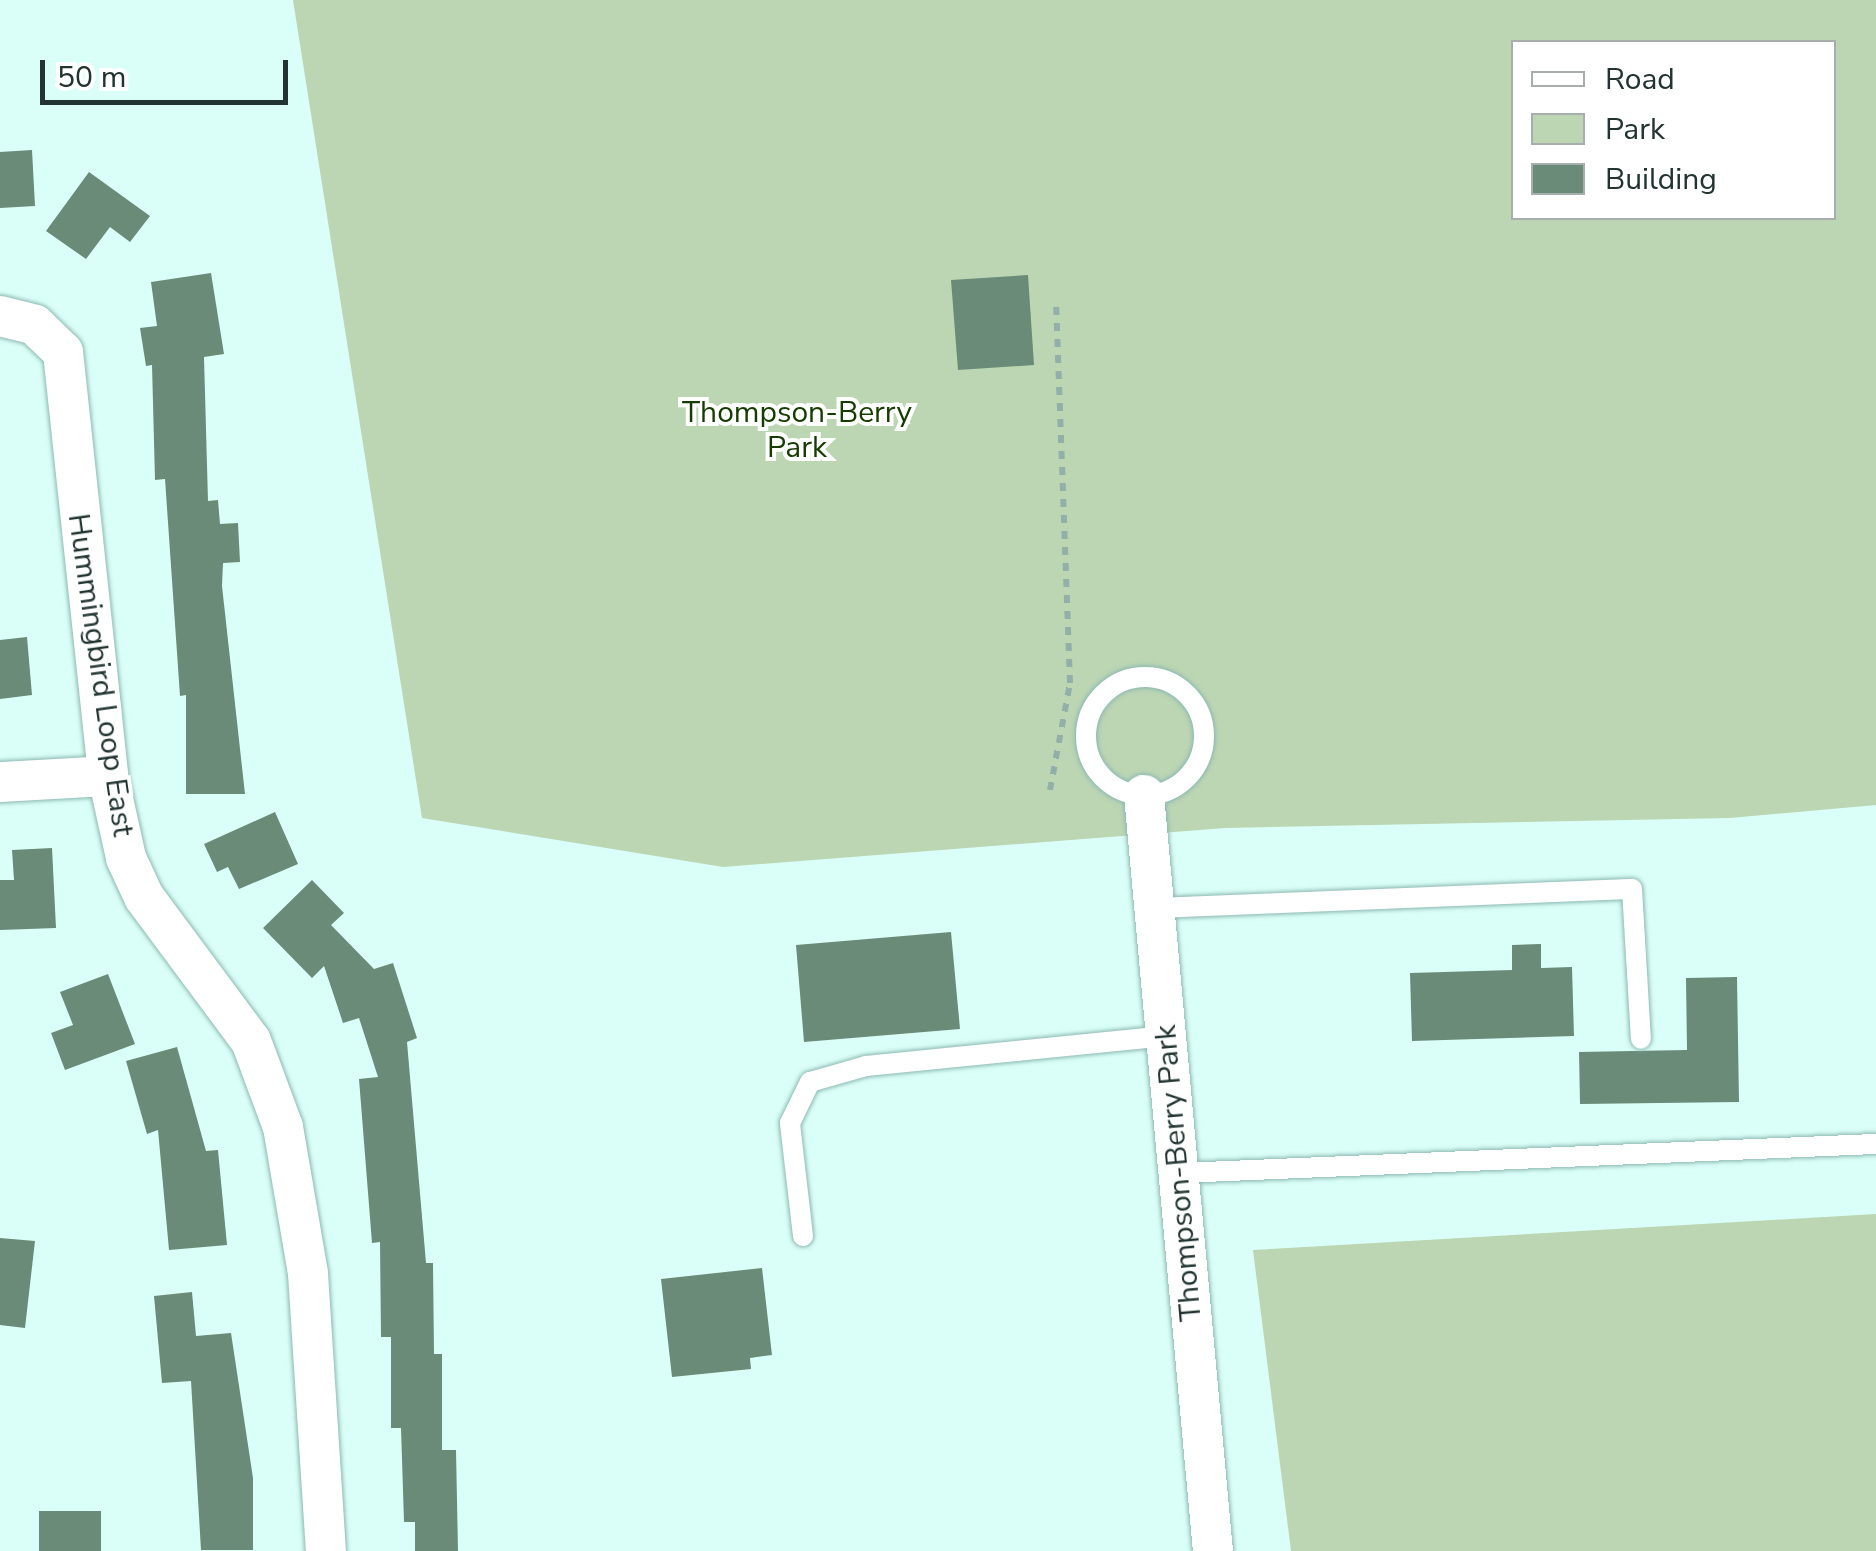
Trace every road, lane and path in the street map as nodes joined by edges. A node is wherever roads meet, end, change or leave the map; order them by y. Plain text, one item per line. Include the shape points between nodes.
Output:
1 (1056, 306) dead end
2 (7, 317) edge
3 (108, 776) junction
4 (0, 782) edge
5 (1050, 790) dead end
6 (1144, 795) junction
7 (1154, 908) junction
8 (1167, 1036) junction
9 (1641, 1039) dead end
10 (1876, 1144) edge
11 (1180, 1174) junction
12 (803, 1236) dead end
13 (326, 1551) edge
14 (1212, 1551) edge

1 - 5 path via 1070,683
2 - 3 street, Hummingbird Loop East via 64,352
3 - 4 street
3 - 13 street, Hummingbird Loop East via 126,858 144,897 251,1041 283,1126 308,1274
6 - 6 lane via 1100,774 1087,726 1107,691 1145,677 1193,702 1204,736 1180,784
6 - 7 street, Thompson-Berry Park
7 - 8 street, Thompson-Berry Park
7 - 9 lane via 1632,889
8 - 11 street, Thompson-Berry Park
8 - 12 lane via 866,1066 810,1082 790,1123
10 - 11 lane
11 - 14 street, Thompson-Berry Park

